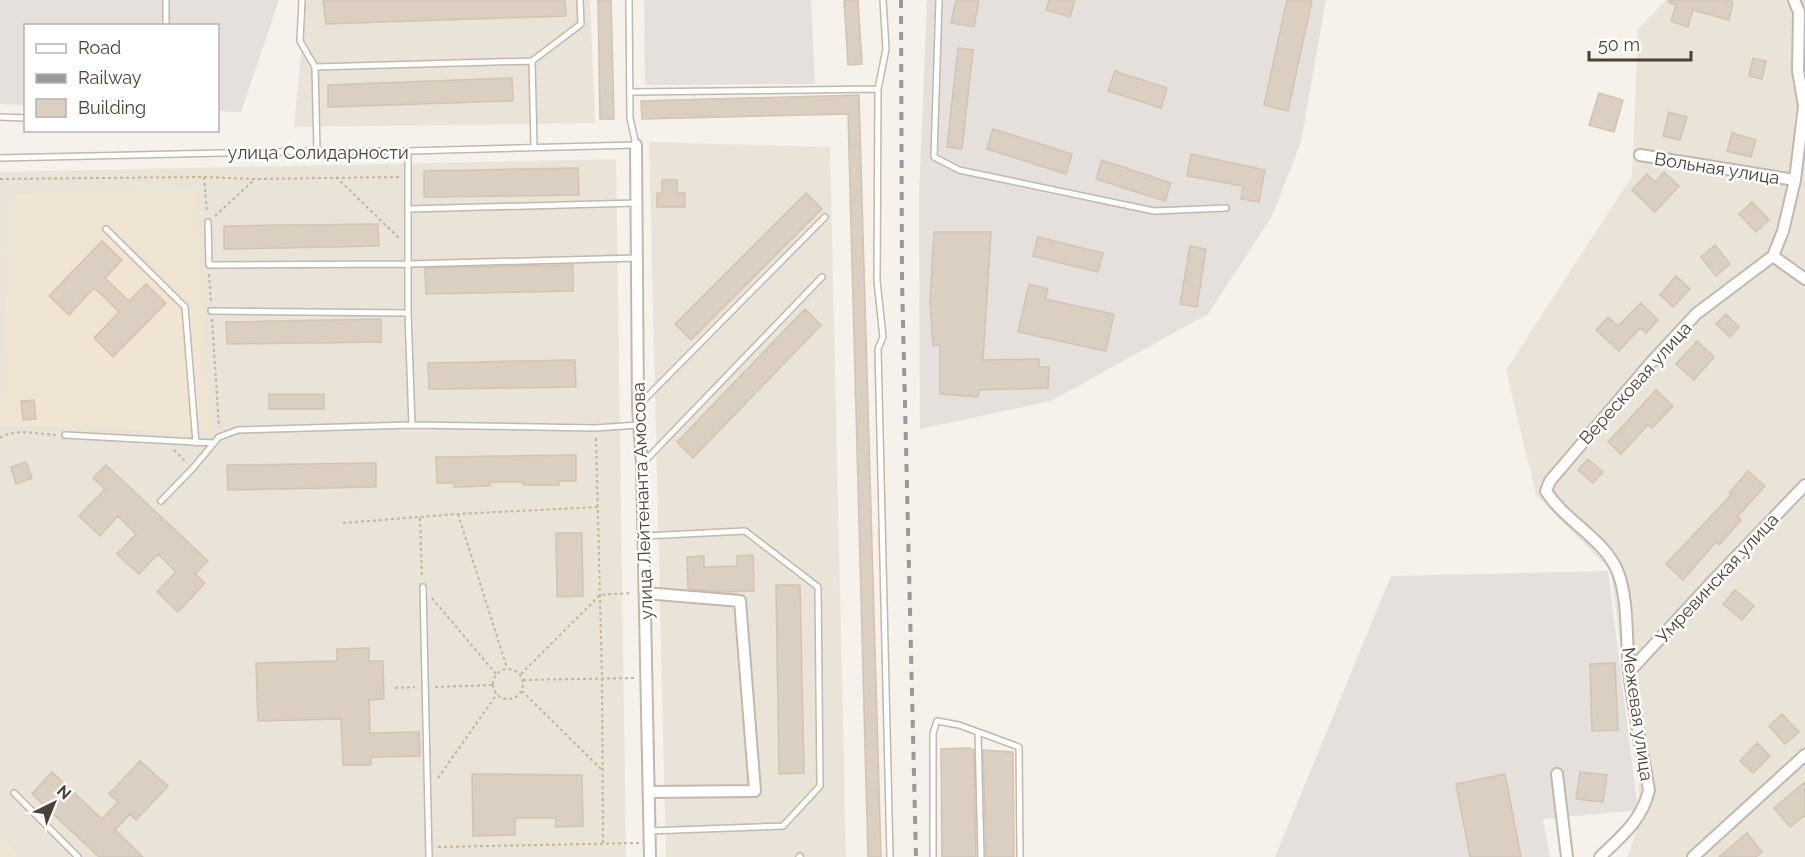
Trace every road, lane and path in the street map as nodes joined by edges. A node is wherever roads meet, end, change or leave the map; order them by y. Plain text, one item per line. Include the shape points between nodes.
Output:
1 (166, 0) edge
2 (302, 0) edge
3 (580, 0) edge
4 (629, 0) edge
5 (883, 0) edge
6 (939, 0) edge
7 (1794, 0) edge
8 (166, 24) edge
9 (532, 61) junction
10 (315, 67) junction
11 (878, 89) junction
12 (630, 92) junction
13 (0, 117) edge
14 (24, 118) edge
15 (636, 145) junction
16 (534, 146) junction
17 (317, 150) junction
18 (408, 151) junction
19 (1640, 155) dead end
20 (0, 158) edge
21 (204, 177) junction
22 (336, 177) junction
23 (408, 177) junction
24 (0, 179) edge
25 (255, 179) junction
26 (1795, 180) junction
27 (637, 203) junction
28 (1226, 208) dead end
29 (409, 209) junction
30 (825, 217) dead end
31 (208, 222) junction
32 (106, 229) dead end
33 (409, 248) junction
34 (1773, 256) junction
35 (638, 258) junction
36 (409, 264) junction
37 (209, 265) junction
38 (822, 277) dead end
39 (1805, 279) edge
40 (211, 311) junction
41 (408, 313) junction
42 (638, 407) junction
43 (412, 425) junction
44 (639, 425) junction
45 (595, 428) junction
46 (65, 435) joint
47 (219, 437) junction
48 (0, 438) edge
49 (163, 440) junction
50 (213, 442) junction
51 (196, 443) junction
52 (642, 465) junction
53 (193, 468) junction
54 (1805, 485) edge
55 (161, 501) dead end
56 (598, 507) junction
57 (458, 514) junction
58 (420, 516) junction
59 (343, 523) dead end
60 (644, 536) junction
61 (423, 587) junction
62 (1622, 590) joint
63 (645, 593) junction
64 (600, 595) junction
65 (507, 668) junction
66 (1629, 672) junction
67 (496, 674) junction
68 (521, 674) junction
69 (602, 678) junction
70 (646, 678) junction
71 (524, 680) junction
72 (492, 685) junction
73 (424, 687) junction
74 (395, 688) dead end
75 (522, 691) junction
76 (497, 694) junction
77 (978, 732) junction
78 (1805, 755) edge
79 (603, 771) junction
80 (1557, 774) dead end
81 (649, 792) junction
82 (14, 793) dead end
83 (427, 793) junction
84 (649, 831) junction
85 (650, 843) junction
86 (603, 844) junction
87 (429, 847) junction
88 (78, 857) edge
89 (429, 857) edge
90 (650, 857) edge
91 (890, 857) edge
92 (933, 857) edge
93 (981, 857) edge
94 (1020, 857) edge
95 (1567, 857) edge
96 (1600, 857) edge
97 (1693, 857) edge

1 - 8 lane
2 - 10 lane via 300,41
3 - 9 lane via 581,24
4 - 12 lane
5 - 11 lane via 886,49
6 - 28 lane via 934,156 959,170 1154,211
7 - 26 street via 1799,12 1798,71 1804,106
9 - 10 lane
9 - 16 lane
10 - 17 lane
11 - 12 lane
11 - 91 lane via 877,281 883,337 878,360
12 - 15 lane
13 - 14 lane
15 - 16 lane, улица Солидарности
15 - 27 street, улица Лейтенанта Амосова
16 - 18 lane, улица Солидарности
17 - 18 lane, улица Солидарности
17 - 20 lane, улица Солидарности
18 - 23 lane
19 - 26 street, Вольная улица
21 - 24 path
21 - 25 path
21 - 31 path
22 - 23 path
22 - 25 path
22 - 33 path
23 - 29 lane
25 - 31 path
26 - 34 street
27 - 29 lane
27 - 35 street, улица Лейтенанта Амосова
29 - 33 lane
30 - 42 lane
31 - 37 lane
32 - 51 lane via 185,307
33 - 36 lane
34 - 39 street
34 - 62 street, Вересковая улица via 1696,314 1550,481 1546,491 1553,502 1602,549 1616,568
35 - 36 lane
35 - 42 street, улица Лейтенанта Амосова
36 - 37 lane
36 - 41 lane
37 - 40 path
38 - 52 lane
40 - 41 lane
40 - 47 path
41 - 43 lane
42 - 44 street, улица Лейтенанта Амосова
43 - 45 lane
43 - 47 lane via 238,430
44 - 45 lane
44 - 52 street, улица Лейтенанта Амосова
45 - 56 path
46 - 48 path via 14,433
46 - 49 lane
47 - 50 lane
49 - 51 lane
49 - 53 path
50 - 51 lane
50 - 53 lane
52 - 60 street, улица Лейтенанта Амосова
53 - 55 lane
54 - 66 street, Умревинская улица
56 - 57 path
56 - 64 path
57 - 58 path
57 - 65 path
58 - 59 path
58 - 61 path
60 - 63 street, улица Лейтенанта Амосова
60 - 84 lane via 745,531 818,587 820,786 783,826
61 - 67 path
61 - 73 lane
62 - 66 street, Межевая улица
63 - 64 path
63 - 70 street, улица Лейтенанта Амосова
63 - 81 street via 740,601 755,791
64 - 68 path
64 - 69 path
65 - 67 path
65 - 68 path
66 - 96 street, Межевая улица via 1649,790 1646,806
67 - 72 path
68 - 71 path
69 - 70 path
69 - 71 path
69 - 79 path
70 - 81 street, улица Лейтенанта Амосова
71 - 75 path
72 - 73 path
72 - 76 path
73 - 74 path
73 - 83 lane
75 - 76 path via 515,698 505,699
75 - 79 path
76 - 83 path
77 - 92 lane via 937,721 933,733
77 - 93 lane
77 - 94 lane via 1019,747
78 - 97 street
79 - 86 path
80 - 95 street
81 - 84 street, улица Лейтенанта Амосова
82 - 88 lane
83 - 87 lane
84 - 85 street, улица Лейтенанта Амосова
85 - 86 path
85 - 90 street, улица Лейтенанта Амосова
86 - 87 path
87 - 89 lane

